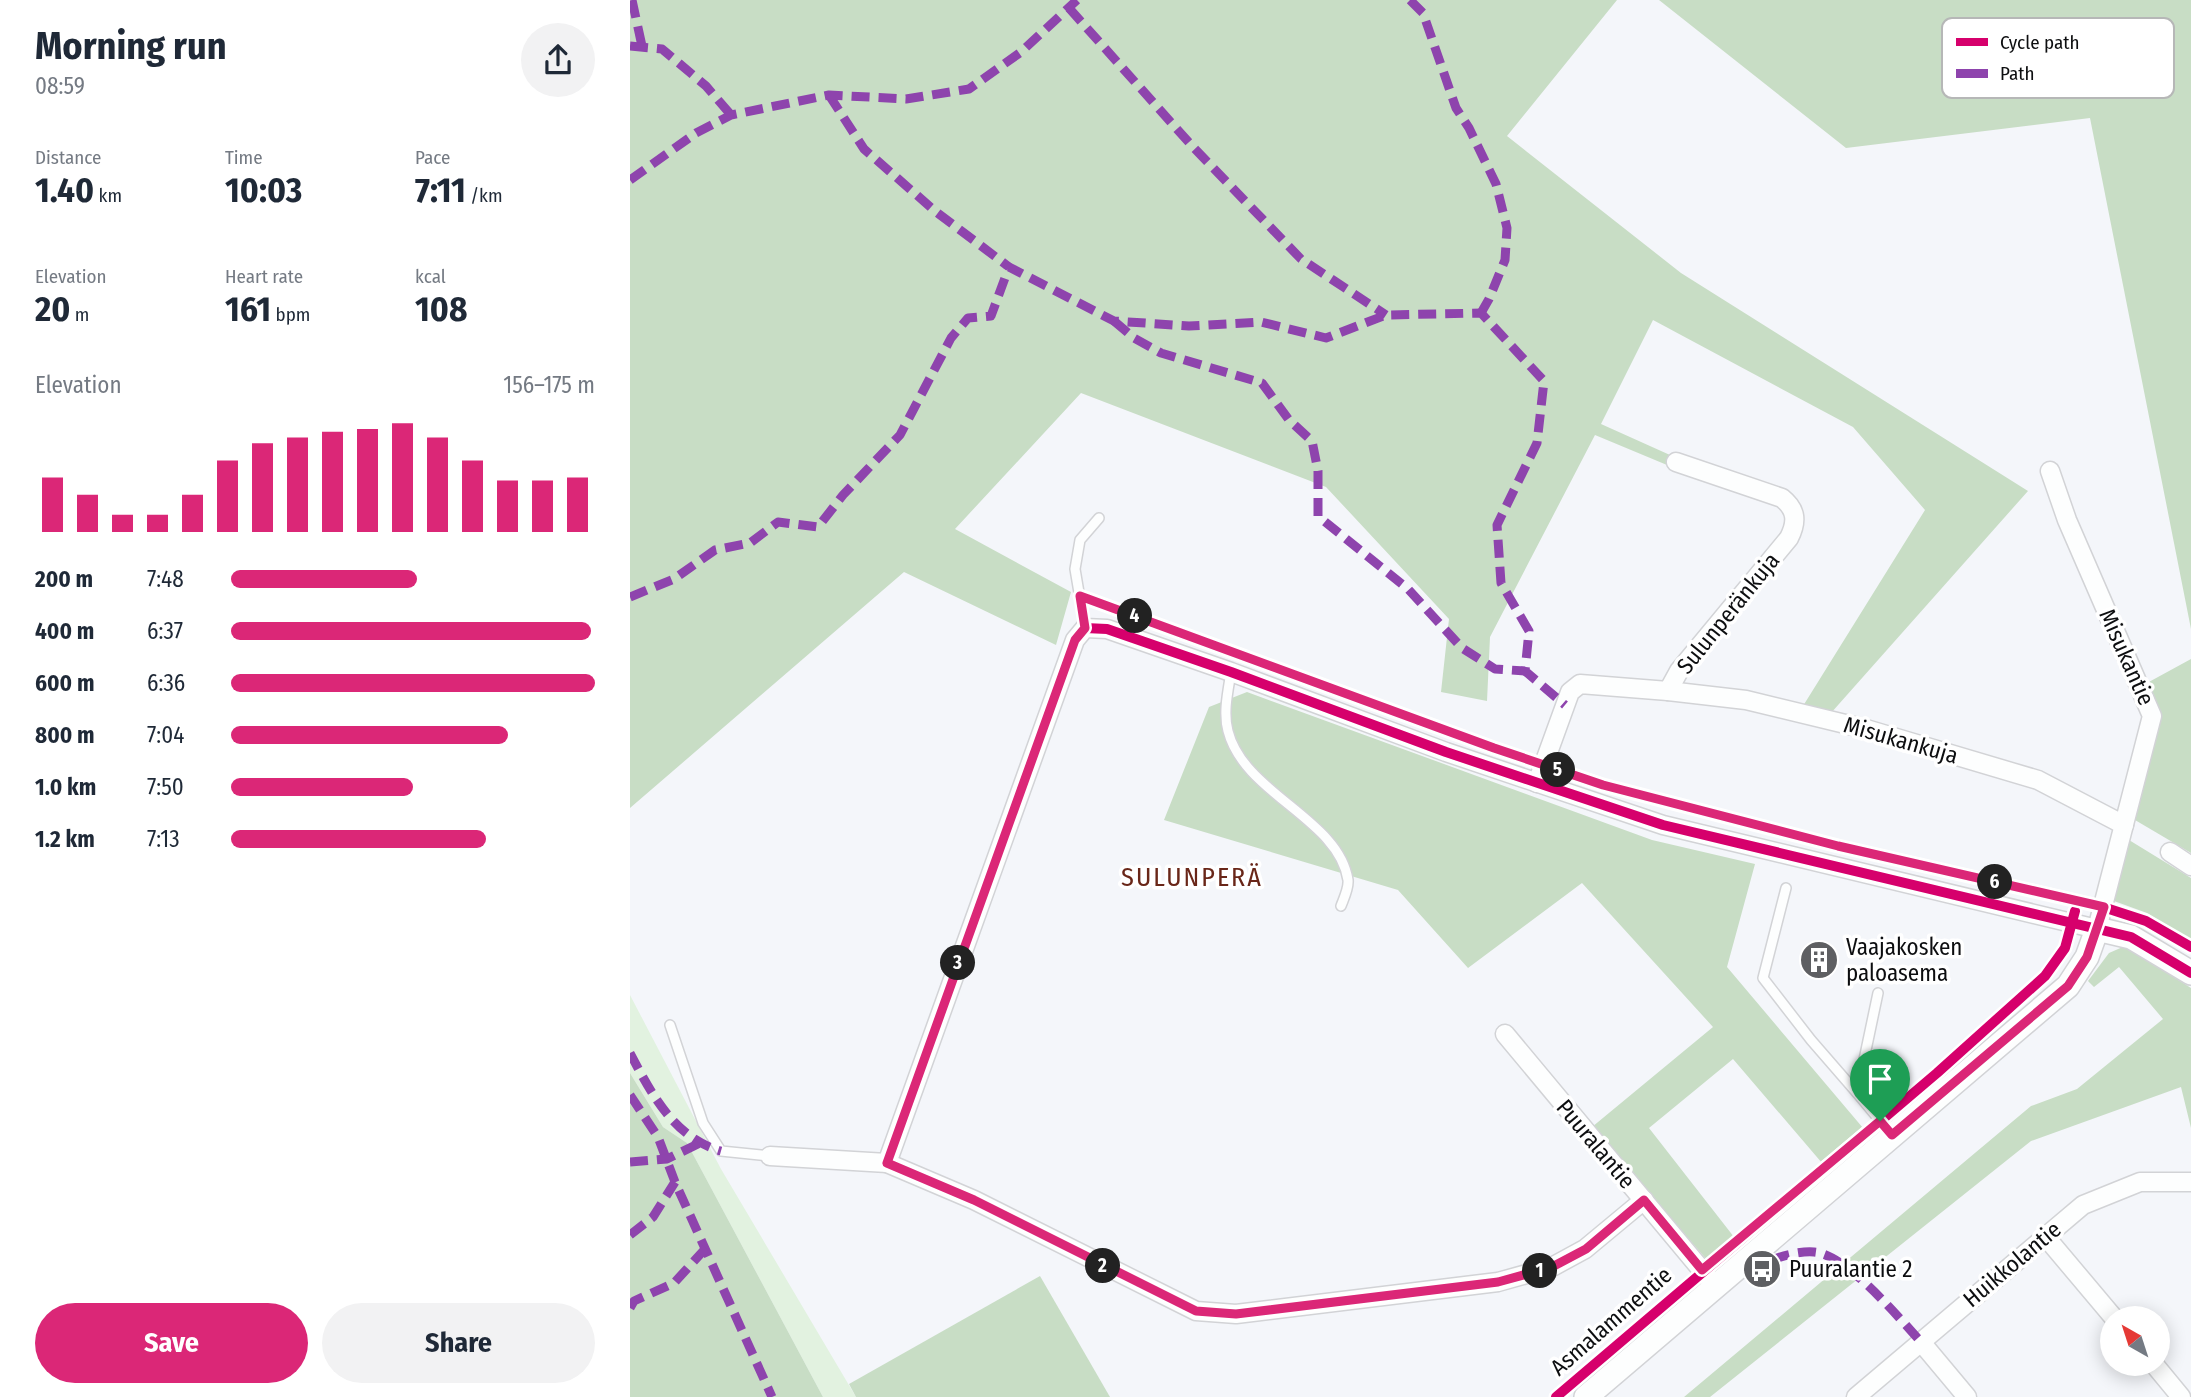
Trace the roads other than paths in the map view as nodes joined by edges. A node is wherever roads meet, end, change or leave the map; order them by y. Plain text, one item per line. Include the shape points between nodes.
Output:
1 (1676, 462) dead end
2 (2050, 471) dead end
3 (1099, 518) dead end
4 (1085, 628) junction
5 (1231, 672) junction
6 (1668, 691) junction
7 (1537, 783) junction
8 (2124, 825) junction
9 (2170, 852) dead end
10 (2191, 866) edge
11 (1786, 887) dead end
12 (1341, 906) dead end
13 (2097, 929) junction
14 (2191, 973) edge
15 (1878, 993) dead end
16 (670, 1024) dead end
17 (1505, 1034) dead end
18 (1857, 1093) junction
19 (1892, 1135) junction
20 (770, 1156) joint
21 (887, 1163) junction
22 (2191, 1182) edge
23 (1644, 1200) junction
24 (2045, 1236) junction
25 (1715, 1286) junction
26 (2104, 1306) edge
27 (1921, 1342) junction
28 (2164, 1376) edge
29 (1586, 1397) edge
30 (1856, 1397) edge
31 (1967, 1397) edge
32 (2181, 1397) edge

1 - 6 street, Sulunperänkuja via 1782,498 1794,512 1796,526 1679,671
2 - 8 street, Misukantie via 2152,716
3 - 4 lane via 1080,540 1075,569
4 - 5 street via 1107,629
4 - 21 street via 1070,653
5 - 7 street
5 - 12 lane via 1227,730 1238,756 1325,837 1343,862 1348,883
6 - 7 street, Sulunperänkuja via 1580,684 1570,692
6 - 8 street, Misukankuja via 1746,700 1866,729 2038,780
7 - 13 street via 1663,825
8 - 13 street, Misukantie
9 - 10 street
11 - 18 lane via 1763,978
13 - 14 street via 2131,937
13 - 19 street, Asmalammentie via 2087,957 2068,986
15 - 18 lane
16 - 20 lane via 704,1123 721,1151
17 - 23 street, Puuralantie
18 - 19 lane
19 - 25 street, Asmalammentie
20 - 21 street
21 - 23 street via 974,1200 1196,1311 1236,1314 1498,1282 1552,1267 1586,1249
22 - 24 street, Huikkolantie via 2140,1182 2083,1205
23 - 25 street, Puuralantie
24 - 26 street
24 - 27 street, Huikkolantie
25 - 29 street, Asmalammentie
27 - 30 street, Huikkolantie
27 - 31 street
28 - 32 street

